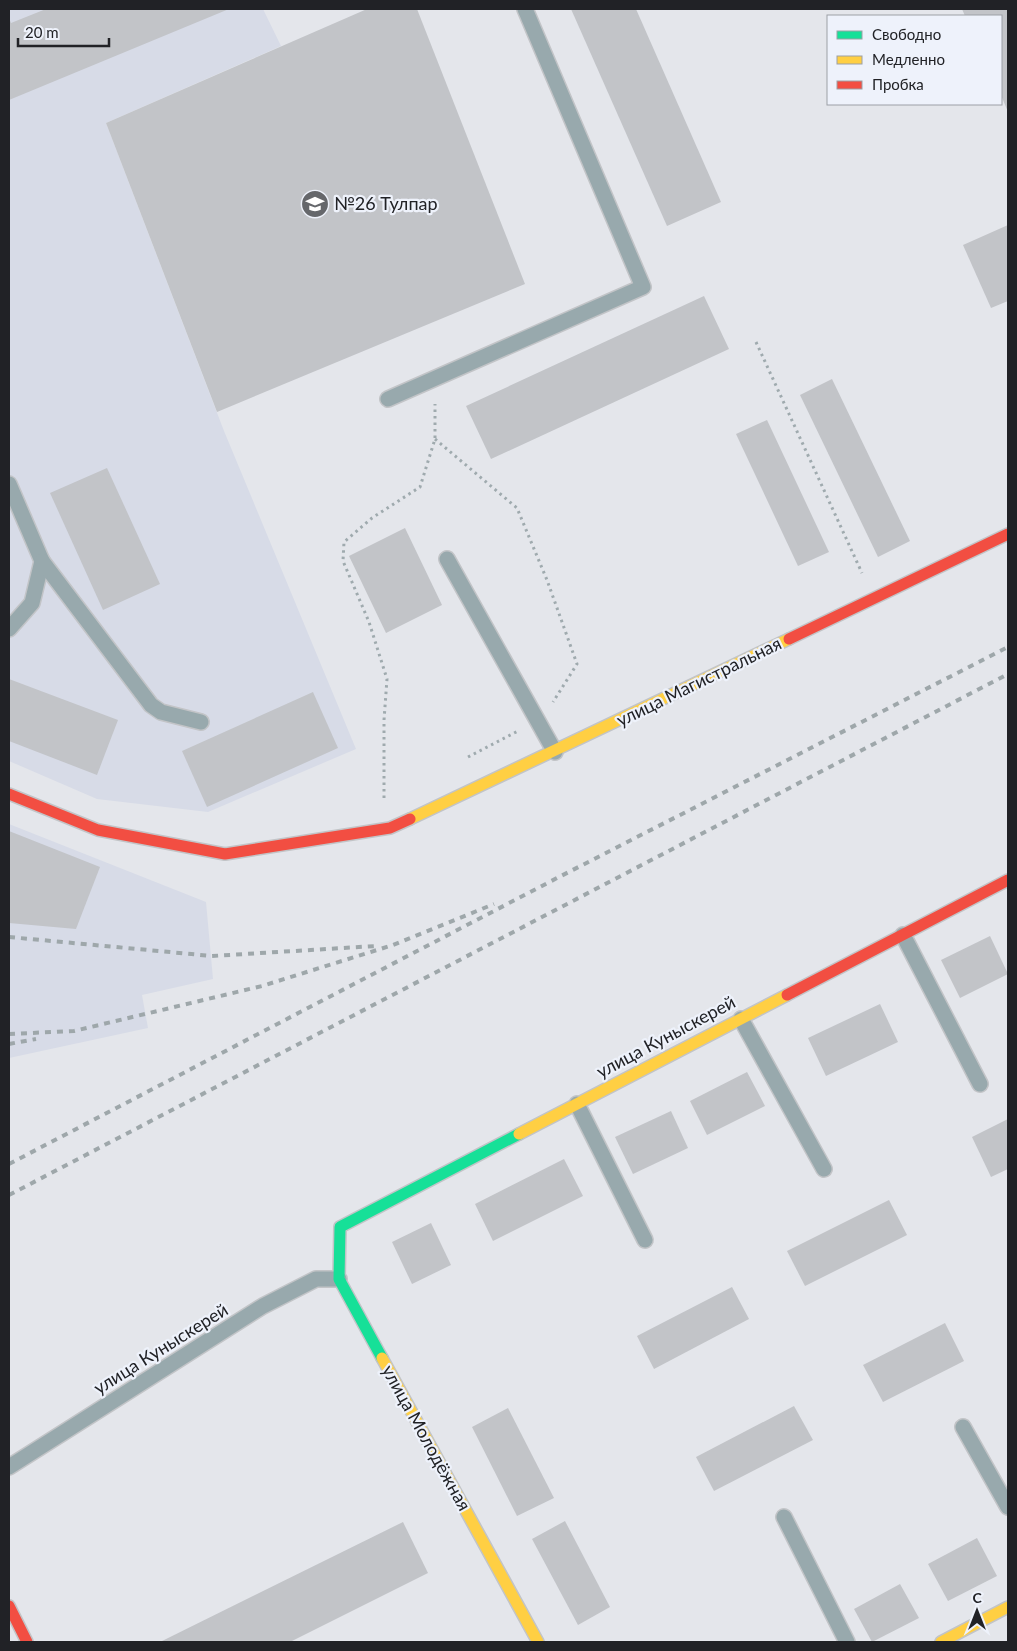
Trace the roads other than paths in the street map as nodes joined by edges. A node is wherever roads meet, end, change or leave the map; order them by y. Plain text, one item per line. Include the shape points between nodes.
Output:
1 (524, 9) edge
2 (388, 399) dead end
3 (9, 484) edge
4 (1008, 534) edge
5 (447, 559) dead end
6 (42, 561) junction
7 (9, 629) edge
8 (201, 722) dead end
9 (555, 752) junction
10 (9, 794) edge
11 (1008, 880) edge
12 (903, 935) junction
13 (741, 1019) junction
14 (980, 1084) dead end
15 (577, 1104) junction
16 (824, 1169) dead end
17 (340, 1227) joint
18 (645, 1240) dead end
19 (339, 1279) junction
20 (963, 1427) dead end
21 (9, 1467) edge
22 (1008, 1507) edge
23 (784, 1517) dead end
24 (9, 1606) edge
25 (1008, 1607) edge
26 (27, 1642) edge
27 (538, 1642) edge
28 (847, 1642) edge
29 (941, 1642) edge

1 - 2 lane via 643,287
3 - 6 lane
4 - 9 street, улица Магистральная
5 - 9 lane
6 - 7 lane via 32,603
6 - 8 lane via 151,705 161,712
9 - 10 street, улица Магистральная via 390,828 224,854 98,830
11 - 12 street, улица Куныскерей
12 - 13 street, улица Куныскерей
12 - 14 lane
13 - 15 street, улица Куныскерей
13 - 16 lane
15 - 17 street, улица Куныскерей
15 - 18 lane
17 - 19 street, улица Молодёжная
19 - 21 lane, улица Куныскерей via 316,1279 263,1306
19 - 27 street, улица Молодёжная
20 - 22 lane
23 - 28 lane
24 - 26 street
25 - 29 street

